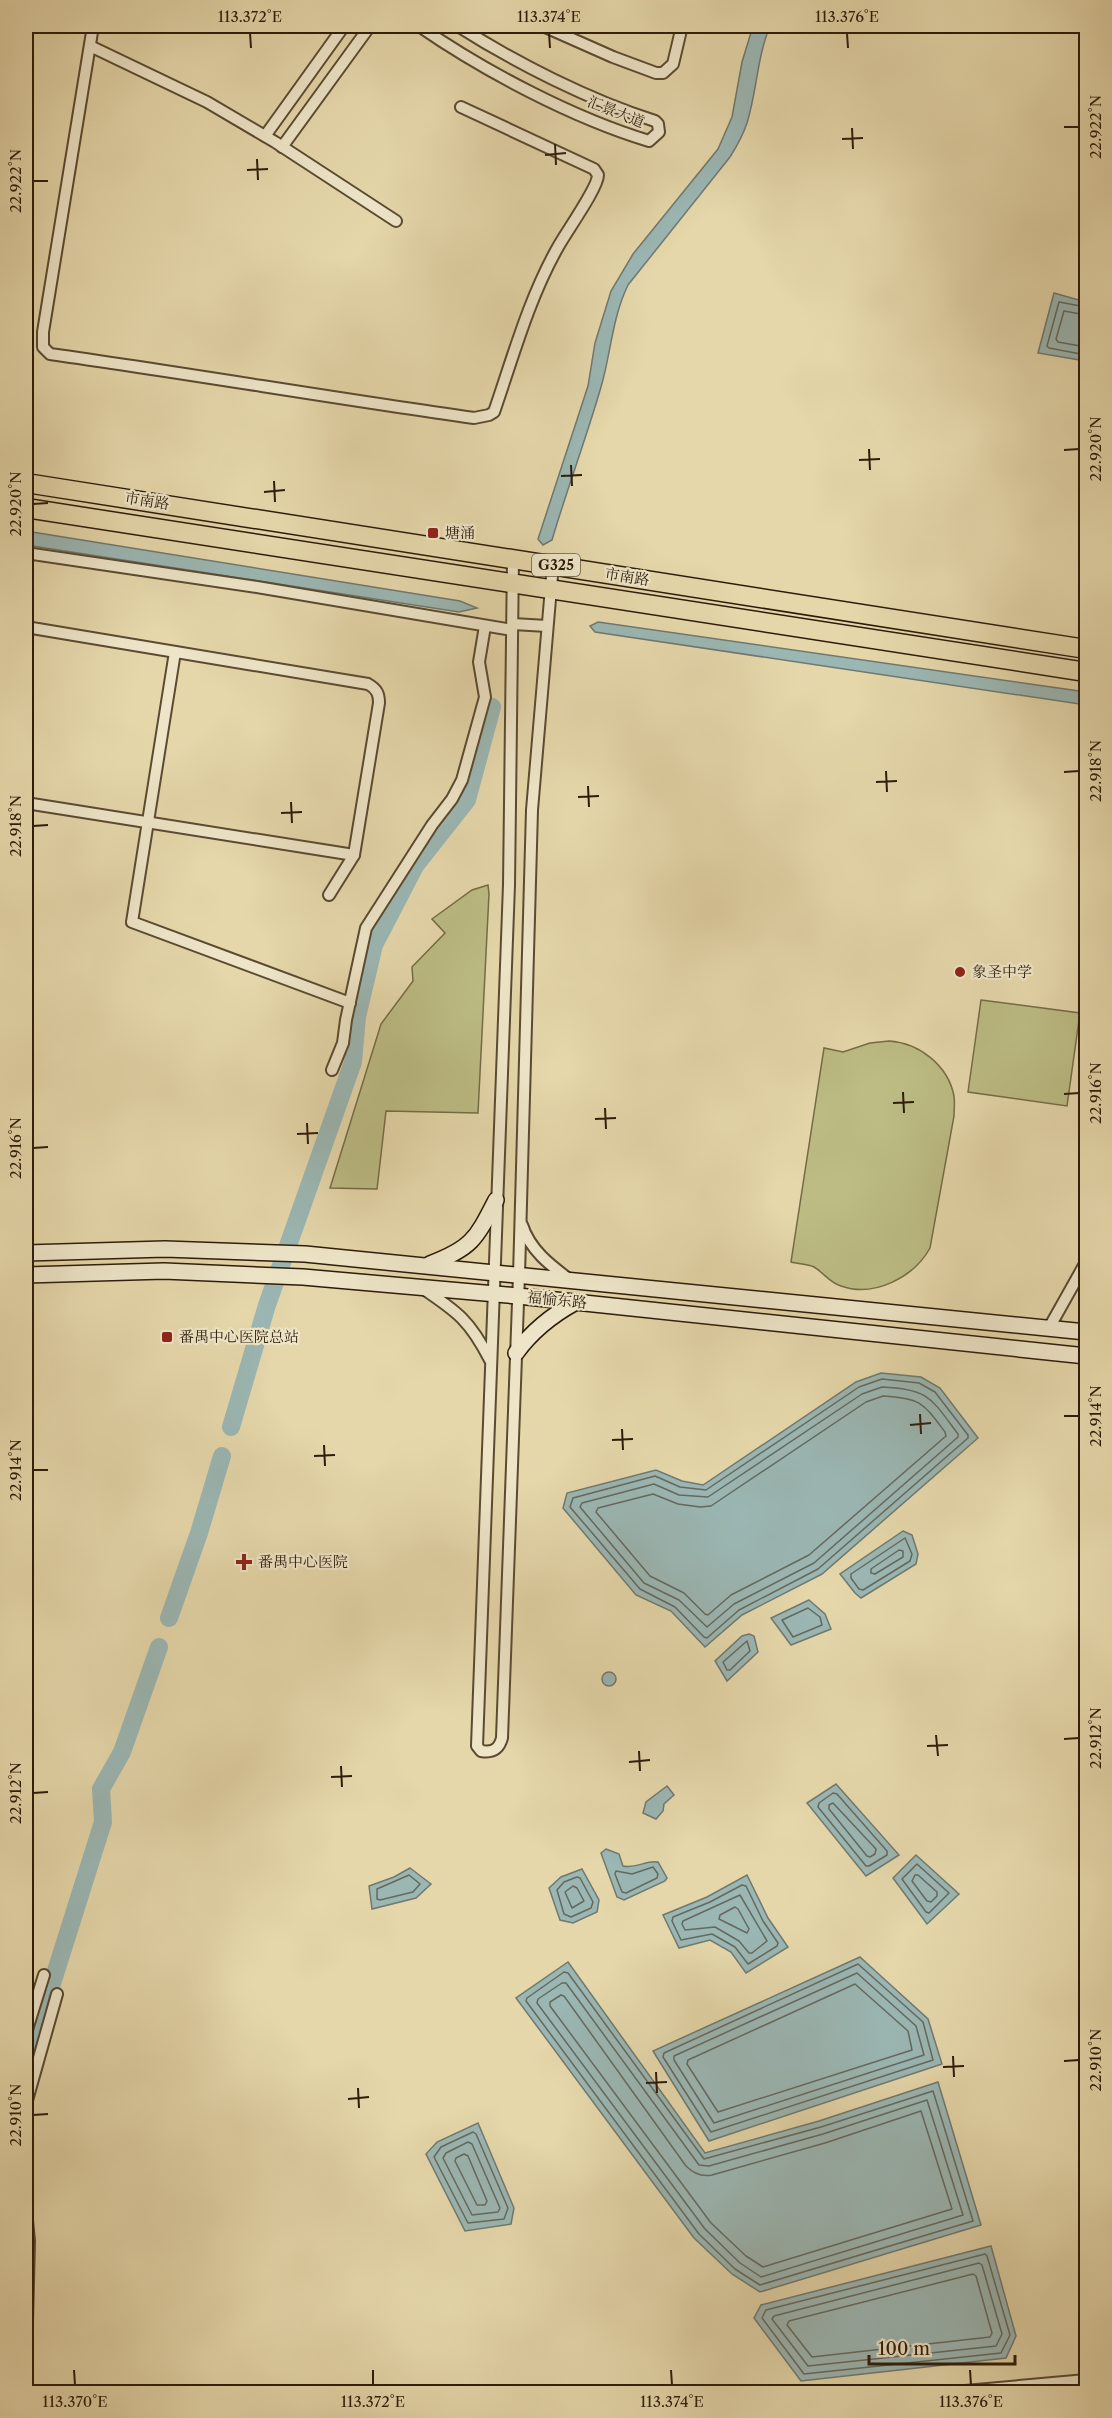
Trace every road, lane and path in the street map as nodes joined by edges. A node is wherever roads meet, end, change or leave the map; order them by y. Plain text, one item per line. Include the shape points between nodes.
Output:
1 (93, 26) edge
2 (344, 26) edge
3 (370, 26) edge
4 (419, 26) edge
5 (458, 26) edge
6 (543, 26) edge
7 (682, 26) edge
8 (90, 46) junction
9 (461, 107) dead end
10 (265, 136) junction
11 (282, 147) junction
12 (396, 221) dead end
13 (26, 483) edge
14 (26, 508) edge
15 (26, 553) edge
16 (480, 553) junction
17 (513, 558) junction
18 (553, 564) junction
19 (590, 570) junction
20 (477, 578) junction
21 (513, 583) junction
22 (551, 589) junction
23 (588, 594) junction
24 (485, 626) junction
25 (547, 626) junction
26 (26, 627) edge
27 (512, 627) junction
28 (1086, 649) edge
29 (175, 652) junction
30 (1086, 672) edge
31 (26, 803) edge
32 (147, 822) junction
33 (354, 855) junction
34 (329, 895) dead end
35 (350, 1003) junction
36 (332, 1070) dead end
37 (496, 1200) junction
38 (520, 1218) junction
39 (26, 1253) edge
40 (1086, 1262) edge
41 (409, 1264) junction
42 (426, 1266) junction
43 (493, 1272) junction
44 (26, 1275) edge
45 (519, 1275) junction
46 (570, 1280) junction
47 (414, 1287) junction
48 (493, 1295) junction
49 (518, 1296) junction
50 (576, 1302) junction
51 (1049, 1328) junction
52 (1086, 1332) edge
53 (516, 1353) junction
54 (1086, 1356) edge
55 (490, 1361) junction
56 (44, 1975) dead end
57 (57, 1994) dead end
58 (26, 2033) edge
59 (26, 2104) edge
60 (26, 2210) edge
61 (26, 2363) edge
62 (1086, 2380) edge
63 (954, 2392) edge

1 - 8 street
2 - 10 street
3 - 11 street
4 - 5 street, 汇景大道 via 480,64 584,116 649,141 659,132 655,121 554,79
6 - 7 street via 663,74 673,64
8 - 9 street via 43,332 46,351 296,393 482,417 494,412 527,313 555,252 596,188 598,175 594,169
8 - 10 street via 180,88
10 - 11 street
11 - 12 street
13 - 16 highway, 市南路 / G325
14 - 20 highway, 市南路 / G325
15 - 24 street
16 - 17 highway, 市南路 / G325
16 - 20 highway
17 - 18 highway, 市南路 / G325
17 - 21 street
18 - 19 highway, 市南路 / G325
18 - 22 street
19 - 23 highway
19 - 28 highway, 市南路 / G325
20 - 21 highway, 市南路 / G325
21 - 22 highway, 市南路 / G325
21 - 27 street
22 - 23 highway, 市南路 / G325
22 - 25 street
23 - 30 highway, 市南路 / G325
24 - 27 street
24 - 35 street via 479,662 485,697 462,780 366,928
25 - 27 street
25 - 38 street via 532,810
26 - 29 street
27 - 37 street via 509,885
29 - 32 street
29 - 33 street via 374,687 379,703
31 - 32 street
32 - 33 street
32 - 35 street via 132,922
33 - 34 street
35 - 36 street via 343,1043
37 - 42 street via 478,1234 463,1249
37 - 43 street
38 - 45 street
38 - 46 street via 532,1245 546,1262
39 - 41 street, 福愉东路 via 126,1249 263,1251
40 - 51 street
41 - 42 street, 福愉东路
41 - 47 street
42 - 43 street, 福愉东路
43 - 45 street, 福愉东路
43 - 48 street
44 - 47 street, 福愉东路 via 117,1271 254,1274
45 - 46 street, 福愉东路
45 - 49 street
46 - 51 street, 福愉东路
47 - 48 street, 福愉东路
47 - 55 street via 456,1311 476,1333
48 - 49 street, 福愉东路
48 - 55 street
49 - 50 street, 福愉东路
49 - 53 street
50 - 53 street via 541,1326
50 - 54 street, 福愉东路
51 - 52 street, 福愉东路
53 - 55 street via 502,1738 495,1751 487,1752 477,1746
56 - 58 street
57 - 59 street
60 - 61 street
62 - 63 street

